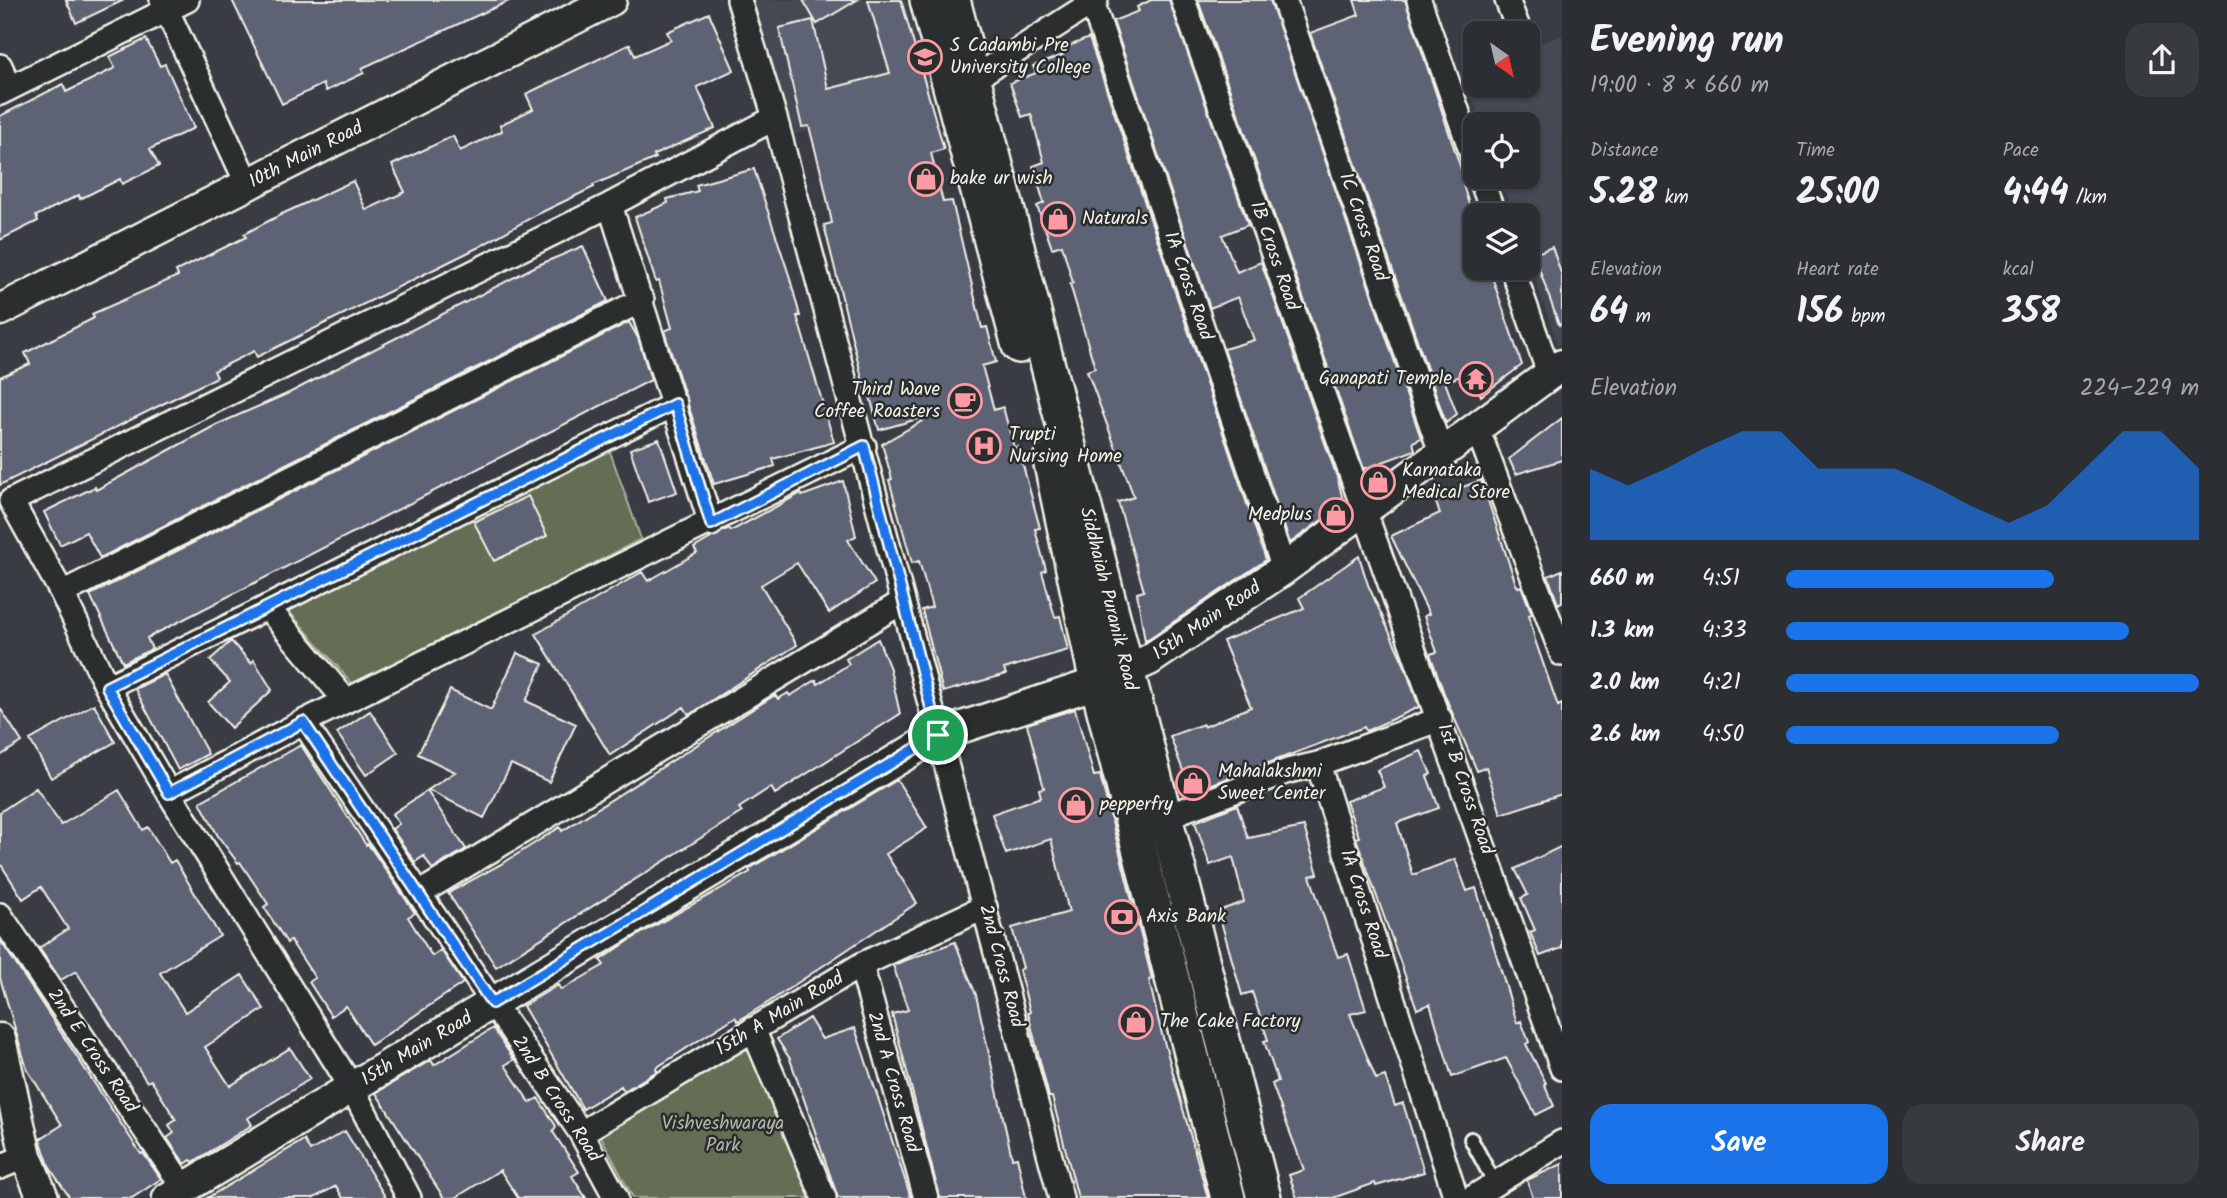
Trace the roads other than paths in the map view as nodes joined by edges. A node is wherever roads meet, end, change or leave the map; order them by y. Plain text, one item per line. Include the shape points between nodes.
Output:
1 (611, 0) edge
2 (739, 0) edge
3 (927, 0) edge
4 (953, 0) edge
5 (1184, 0) edge
6 (1284, 0) edge
7 (1419, 0) edge
8 (1507, 0) edge
9 (1094, 1) edge
10 (172, 3) edge
11 (1515, 21) edge
12 (0, 65) edge
13 (962, 86) junction
14 (5, 90) edge
15 (775, 118) junction
16 (1463, 127) edge
17 (248, 185) junction
18 (610, 205) junction
19 (1517, 280) edge
20 (642, 300) junction
21 (0, 310) edge
22 (1556, 369) edge
23 (675, 404) junction
24 (1477, 428) junction
25 (864, 446) junction
26 (1442, 454) junction
27 (5, 504) edge
28 (1364, 512) junction
29 (711, 524) junction
30 (1283, 569) junction
31 (62, 593) junction
32 (902, 602) junction
33 (267, 607) junction
34 (1562, 654) edge
35 (1111, 678) junction
36 (107, 687) junction
37 (346, 701) junction
38 (1440, 719) junction
39 (303, 722) junction
40 (938, 735) junction
41 (1318, 764) junction
42 (169, 793) junction
43 (1165, 817) junction
44 (420, 894) junction
45 (985, 907) junction
46 (0, 915) edge
47 (861, 965) junction
48 (492, 1003) junction
49 (753, 1029) junction
50 (0, 1039) edge
51 (1562, 1068) edge
52 (352, 1088) junction
53 (581, 1133) junction
54 (1471, 1139) dead end
55 (1562, 1142) edge
56 (13, 1162) edge
57 (1495, 1184) junction
58 (176, 1193) edge
59 (43, 1198) edge
60 (409, 1198) edge
61 (616, 1198) edge
62 (824, 1198) edge
63 (926, 1198) edge
64 (1061, 1198) edge
65 (1228, 1198) edge
66 (1264, 1198) edge
67 (1456, 1198) edge
68 (1472, 1198) edge

1 - 17 street, 10th Main Road
2 - 15 street, 2nd Cross Road
3 - 13 main road, Siddhaiah Puranik Road
4 - 13 main road, Siddhaiah Puranik Road
5 - 28 street, 1B Cross Road
6 - 26 street, 1C Cross Road
7 - 16 street
8 - 11 street
9 - 13 street
9 - 30 street, 1A Cross Road
10 - 14 street
10 - 17 street
12 - 14 street
13 - 35 main road, Siddhaiah Puranik Road
15 - 18 street
15 - 25 street, 2nd Cross Road
17 - 21 street, 10th Main Road
18 - 20 street
18 - 27 street
19 - 22 street
20 - 23 street
20 - 31 street
22 - 24 street, 15th Main Road
23 - 29 street
23 - 33 street
24 - 26 street, 15th Main Road
24 - 34 street
25 - 29 street
25 - 32 street, 2nd Cross Road
26 - 28 street, 15th Main Road
27 - 31 street
28 - 30 street, 15th Main Road
28 - 38 street, 1st B Cross Road
29 - 37 street
30 - 35 street, 15th Main Road via 1149,660
31 - 36 street
32 - 40 street, 2nd Cross Road
32 - 44 street
33 - 36 street
33 - 37 street
35 - 40 street, 15th Main Road
35 - 43 main road, Siddhaiah Puranik Road
35 - 65 main road, Siddhaiah Puranik Road
36 - 42 street
37 - 39 street
38 - 41 street
38 - 51 street, 1st B Cross Road
39 - 42 street
39 - 44 street
40 - 45 street, 2nd Cross Road
40 - 48 street, 15th Main Road
41 - 43 street
41 - 67 street, 1A Cross Road
42 - 52 street
43 - 66 main road, Siddhaiah Puranik Road
44 - 48 street
45 - 47 street, 15th A Main Road
45 - 64 street, 2nd Cross Road
46 - 58 street, 2nd E Cross Road
47 - 49 street, 15th A Main Road
47 - 63 street, 2nd A Cross Road
48 - 52 street, 15th Main Road
48 - 53 street, 2nd B Cross Road
49 - 53 street, 15th A Main Road
49 - 62 street
50 - 56 street
52 - 58 street, 15th Main Road
52 - 60 street
53 - 61 street, 2nd B Cross Road
54 - 57 lane
55 - 57 street
56 - 59 street
57 - 68 street

